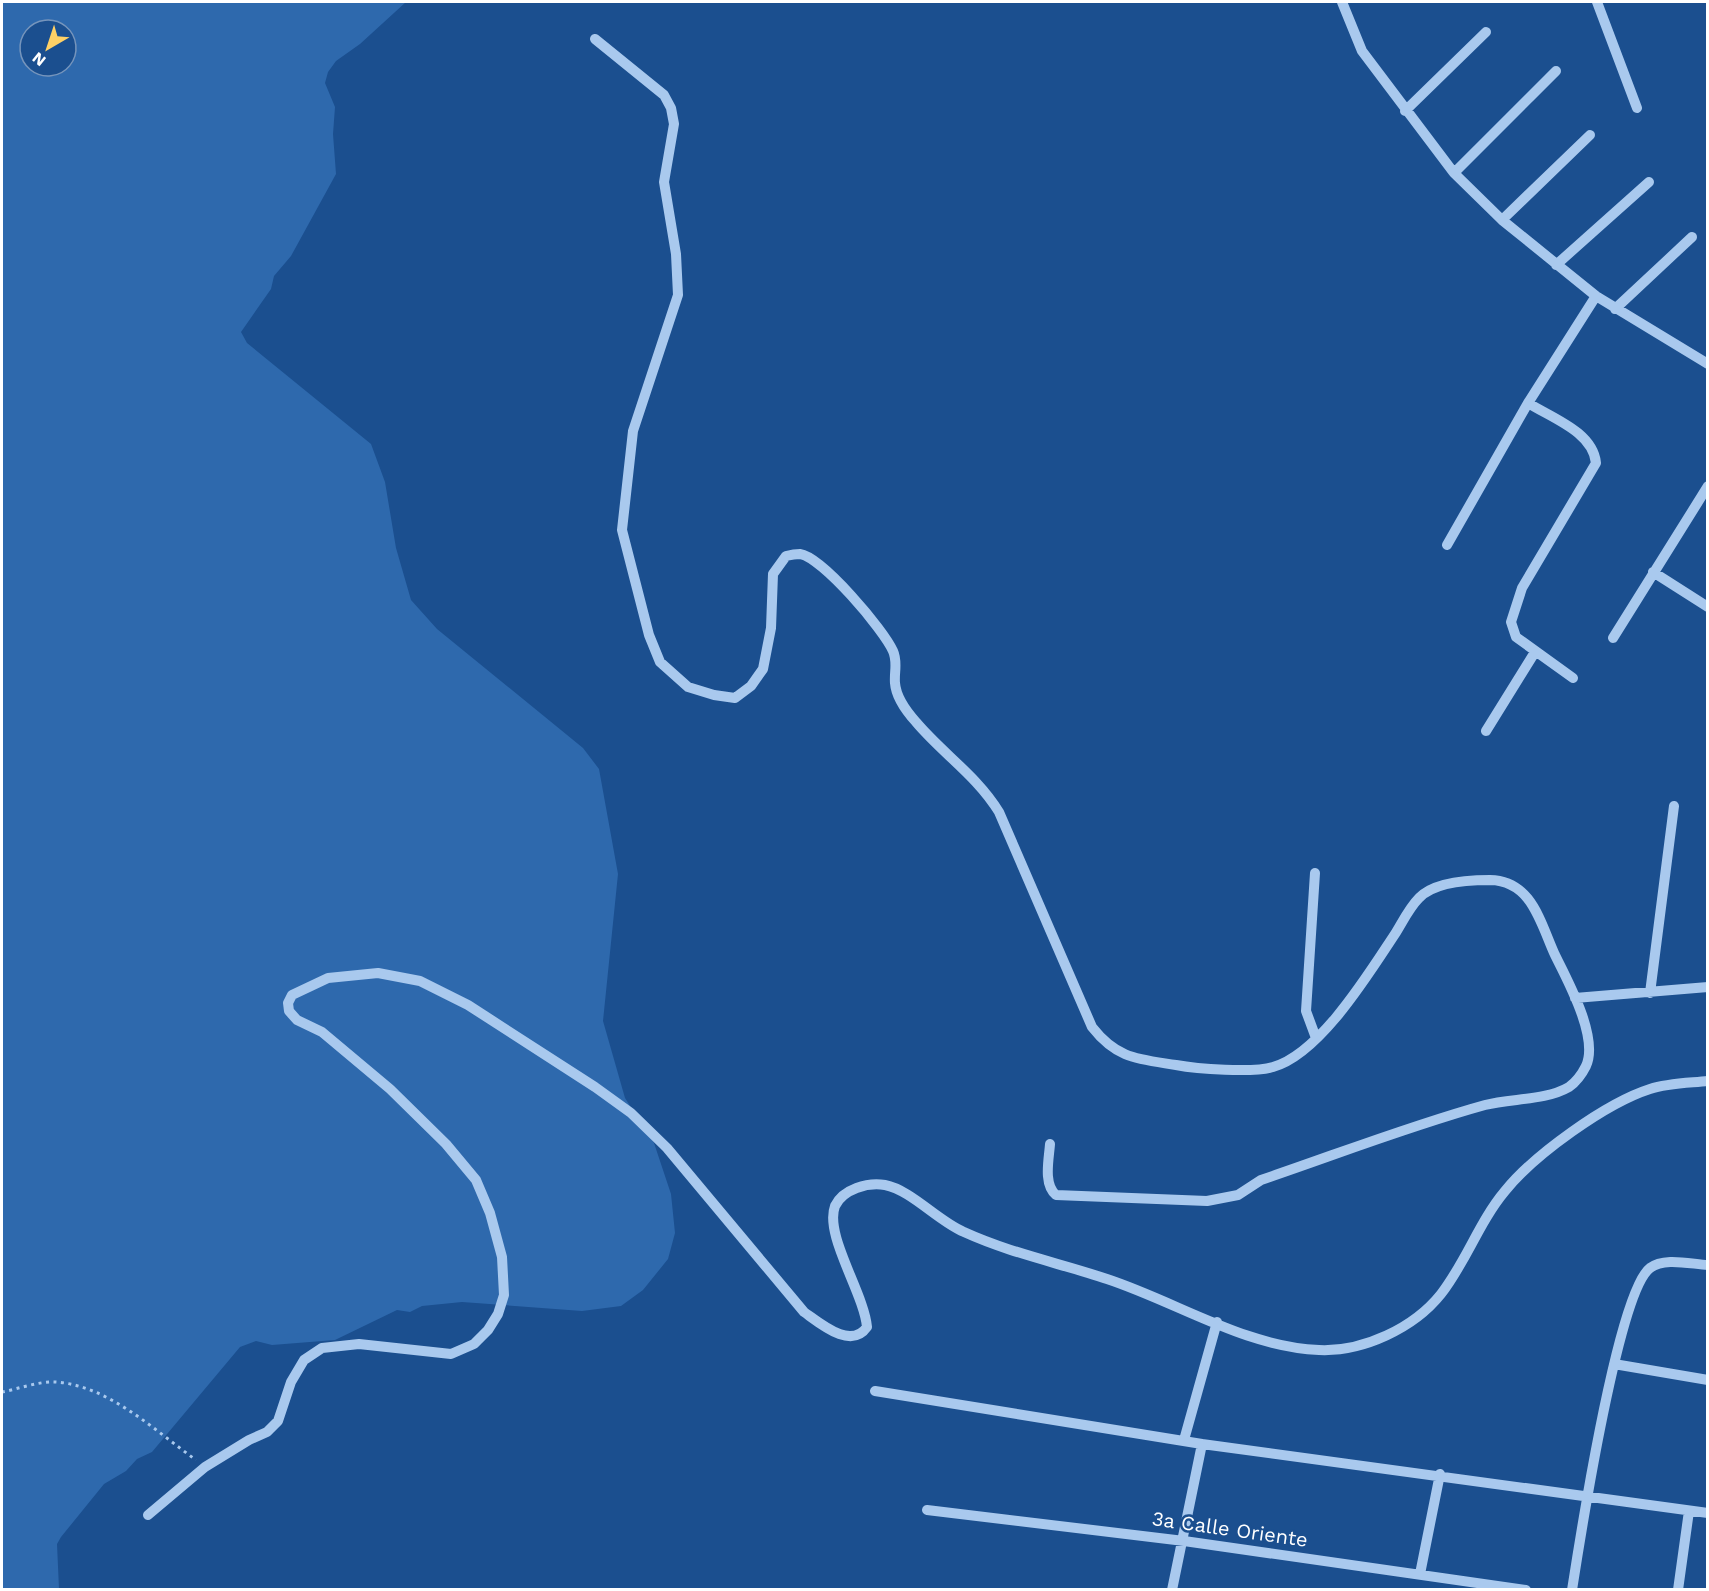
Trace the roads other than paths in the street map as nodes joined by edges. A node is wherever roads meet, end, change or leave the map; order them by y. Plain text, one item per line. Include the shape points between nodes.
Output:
1 (1342, 2) edge
2 (1597, 2) edge
3 (1486, 32) dead end
4 (595, 39) dead end
5 (1556, 71) dead end
6 (1637, 108) dead end
7 (1406, 111) junction
8 (1590, 135) dead end
9 (1454, 173) junction
10 (1649, 182) dead end
11 (1502, 220) junction
12 (1692, 237) dead end
13 (1556, 265) junction
14 (1596, 296) junction
15 (1615, 309) junction
16 (1707, 364) edge
17 (1528, 403) junction
18 (1707, 486) edge
19 (1447, 545) dead end
20 (1653, 573) junction
21 (1707, 607) edge
22 (1612, 638) dead end
23 (1534, 652) junction
24 (1573, 678) dead end
25 (1486, 731) dead end
26 (1674, 806) dead end
27 (1315, 873) dead end
28 (1707, 987) edge
29 (1650, 993) junction
30 (1575, 998) junction
31 (1316, 1038) junction
32 (1707, 1081) edge
33 (1050, 1144) dead end
34 (1707, 1265) edge
35 (1217, 1322) junction
36 (1614, 1364) junction
37 (1707, 1380) edge
38 (875, 1391) dead end
39 (1184, 1440) junction
40 (1202, 1444) junction
41 (1440, 1474) junction
42 (1587, 1494) junction
43 (927, 1510) dead end
44 (1689, 1511) junction
45 (1707, 1513) edge
46 (148, 1515) dead end
47 (1184, 1540) junction
48 (1420, 1574) junction
49 (1172, 1590) edge
50 (1526, 1590) edge
51 (1572, 1590) edge
52 (1678, 1590) edge

1 - 7 street via 1362,51
2 - 6 street
3 - 7 street
4 - 31 street via 664,95 674,124 664,182 676,254 678,295 633,431 622,530 649,635 660,662 688,687 735,698 743,692 763,669 771,628 773,574 786,556 801,554 828,572 860,605 893,650 899,697 916,722 986,791 999,812 1092,1027 1107,1047 1136,1059 1188,1067 1263,1068 1301,1052
5 - 9 street
7 - 9 street
8 - 11 street
9 - 11 street
10 - 13 street
11 - 13 street
12 - 15 street
13 - 14 street
14 - 15 street
14 - 17 street
15 - 16 street
17 - 19 street
17 - 23 street via 1588,440 1595,450 1596,463 1514,606 1511,622 1516,637
18 - 20 street
20 - 21 street
20 - 22 street
23 - 24 street
23 - 25 street
26 - 29 street
27 - 31 street via 1306,1011
28 - 29 street
29 - 30 street
30 - 31 street via 1526,893 1506,881 1444,885 1420,897 1361,986
30 - 33 street via 1588,1040 1588,1062 1570,1086 1486,1105 1260,1180 1238,1195 1208,1201 1056,1195 1049,1183
32 - 35 street via 1651,1089 1606,1109 1526,1168 1490,1213 1440,1296 1386,1336 1334,1351 1307,1350 1279,1346
34 - 36 street via 1660,1263 1650,1267 1636,1286
35 - 39 street
35 - 46 street via 1107,1279 964,1232 900,1191 871,1185 848,1191 836,1206 833,1224 858,1290 867,1327 855,1337 827,1328 804,1312 667,1148 631,1113 595,1087 468,1005 420,981 378,973 328,978 292,995 290,1011 297,1020 322,1032 390,1089 476,1180 502,1257 504,1295 488,1330 474,1344 451,1354 359,1344 322,1348 304,1360 291,1382 279,1421 267,1432 205,1467
36 - 37 street
36 - 42 street
38 - 39 street
39 - 40 street
40 - 41 street
40 - 47 street
41 - 42 street
41 - 48 street
42 - 44 street
42 - 51 street
43 - 47 street, 3a Calle Oriente
44 - 45 street
44 - 52 street
47 - 48 street, 3a Calle Oriente
47 - 49 street
48 - 50 street, 3a Calle Oriente

